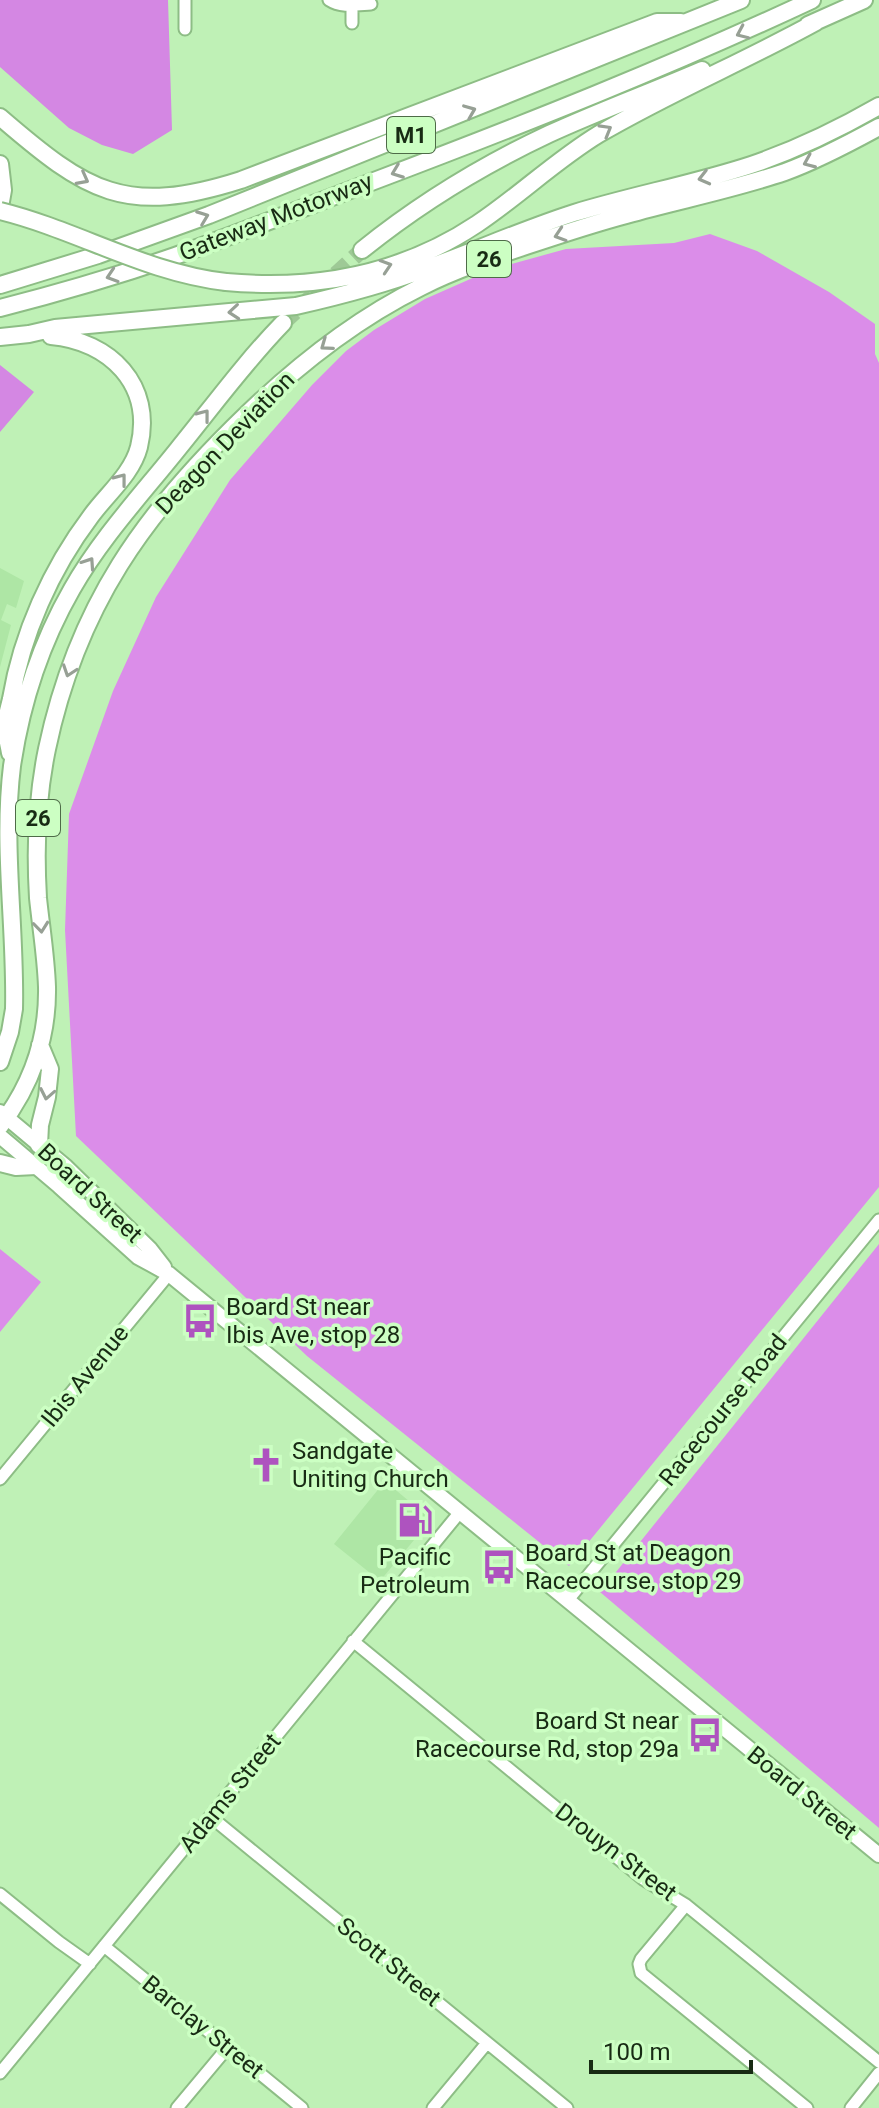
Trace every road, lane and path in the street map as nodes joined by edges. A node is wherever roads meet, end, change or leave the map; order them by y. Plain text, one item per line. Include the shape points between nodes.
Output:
1 (185, 0) edge
2 (329, 0) edge
3 (741, 0) edge
4 (812, 0) edge
5 (864, 0) edge
6 (371, 4) dead end
7 (352, 6) junction
8 (690, 22) junction
9 (816, 22) junction
10 (352, 23) dead end
11 (185, 29) dead end
12 (879, 106) edge
13 (0, 117) edge
14 (879, 127) edge
15 (0, 164) edge
16 (0, 209) edge
17 (362, 250) tunnel mouth
18 (0, 285) edge
19 (0, 308) edge
20 (283, 323) tunnel mouth
21 (29, 334) junction
22 (0, 337) edge
23 (12, 765) junction
24 (40, 1045) junction
25 (0, 1062) edge
26 (2, 1119) edge
27 (0, 1136) edge
28 (39, 1145) junction
29 (0, 1163) edge
30 (36, 1166) junction
31 (879, 1220) edge
32 (169, 1274) junction
33 (0, 1479) edge
34 (460, 1512) junction
35 (568, 1600) junction
36 (353, 1641) junction
37 (211, 1817) junction
38 (879, 1855) edge
39 (0, 1894) edge
40 (686, 1905) junction
41 (104, 1946) junction
42 (90, 1964) junction
43 (487, 2043) junction
44 (228, 2047) junction
45 (879, 2062) edge
46 (0, 2073) edge
47 (879, 2073) edge
48 (177, 2108) edge
49 (302, 2108) edge
50 (433, 2108) edge
51 (567, 2108) edge
52 (807, 2108) edge
53 (851, 2108) edge

1 - 11 street
2 - 7 street
3 - 8 highway, Gateway Motorway / M1
4 -> 19 highway, Gateway Motorway / M1 via 548,115 265,223
5 - 9 highway
6 - 7 street
7 - 10 street
13 -> 8 highway via 95,186 142,197 178,196 252,176 657,22
18 -> 8 highway, Gateway Motorway / M1 via 209,215
16 -> 9 highway, bridge via 194,278 265,286 365,273 408,259 475,226 595,136
9 - 17 highway via 495,161
12 -> 21 highway via 762,161 573,213 362,290 296,306
14 -> 24 highway, Deagon Deviation / 26 via 788,171 574,230 419,288 311,357 192,470 161,504 112,576 85,628 58,705 46,752 37,841 47,987
15 - 16 highway
23 -> 20 highway, Deagon Deviation / 26 via 44,645 73,587 238,371
21 - 22 highway
23 -> 21 highway via 6,728 13,686 39,608 73,541 127,472 141,431 138,397 114,360 84,342
23 - 25 highway, Deagon Deviation / 26 via 8,821 14,1009
24 - 26 highway, Deagon Deviation / 26 via 27,1081
24 -> 28 highway via 50,1069
26 - 28 main road, Board Street
27 - 30 main road, Board Street
28 - 32 main road, Board Street via 150,1249
29 - 30 highway
30 - 32 main road, Board Street via 138,1257
31 - 35 street, Racecourse Road
32 - 33 street, Ibis Avenue
32 - 34 main road, Board Street
34 - 35 main road, Board Street
34 - 36 street, Adams Street
35 - 38 main road, Board Street
36 - 37 street, Adams Street
36 - 40 street, Drouyn Street via 643,1879
37 - 41 street, Adams Street
37 - 43 street, Scott Street
39 - 42 street
40 - 45 street, Drouyn Street
40 - 52 street via 641,1959 641,1973
41 - 42 street, Adams Street
41 - 44 street, Barclay Street
42 - 46 street, Adams Street
43 - 50 street
43 - 51 street, Scott Street
44 - 48 street
44 - 49 street, Barclay Street
47 - 53 street

